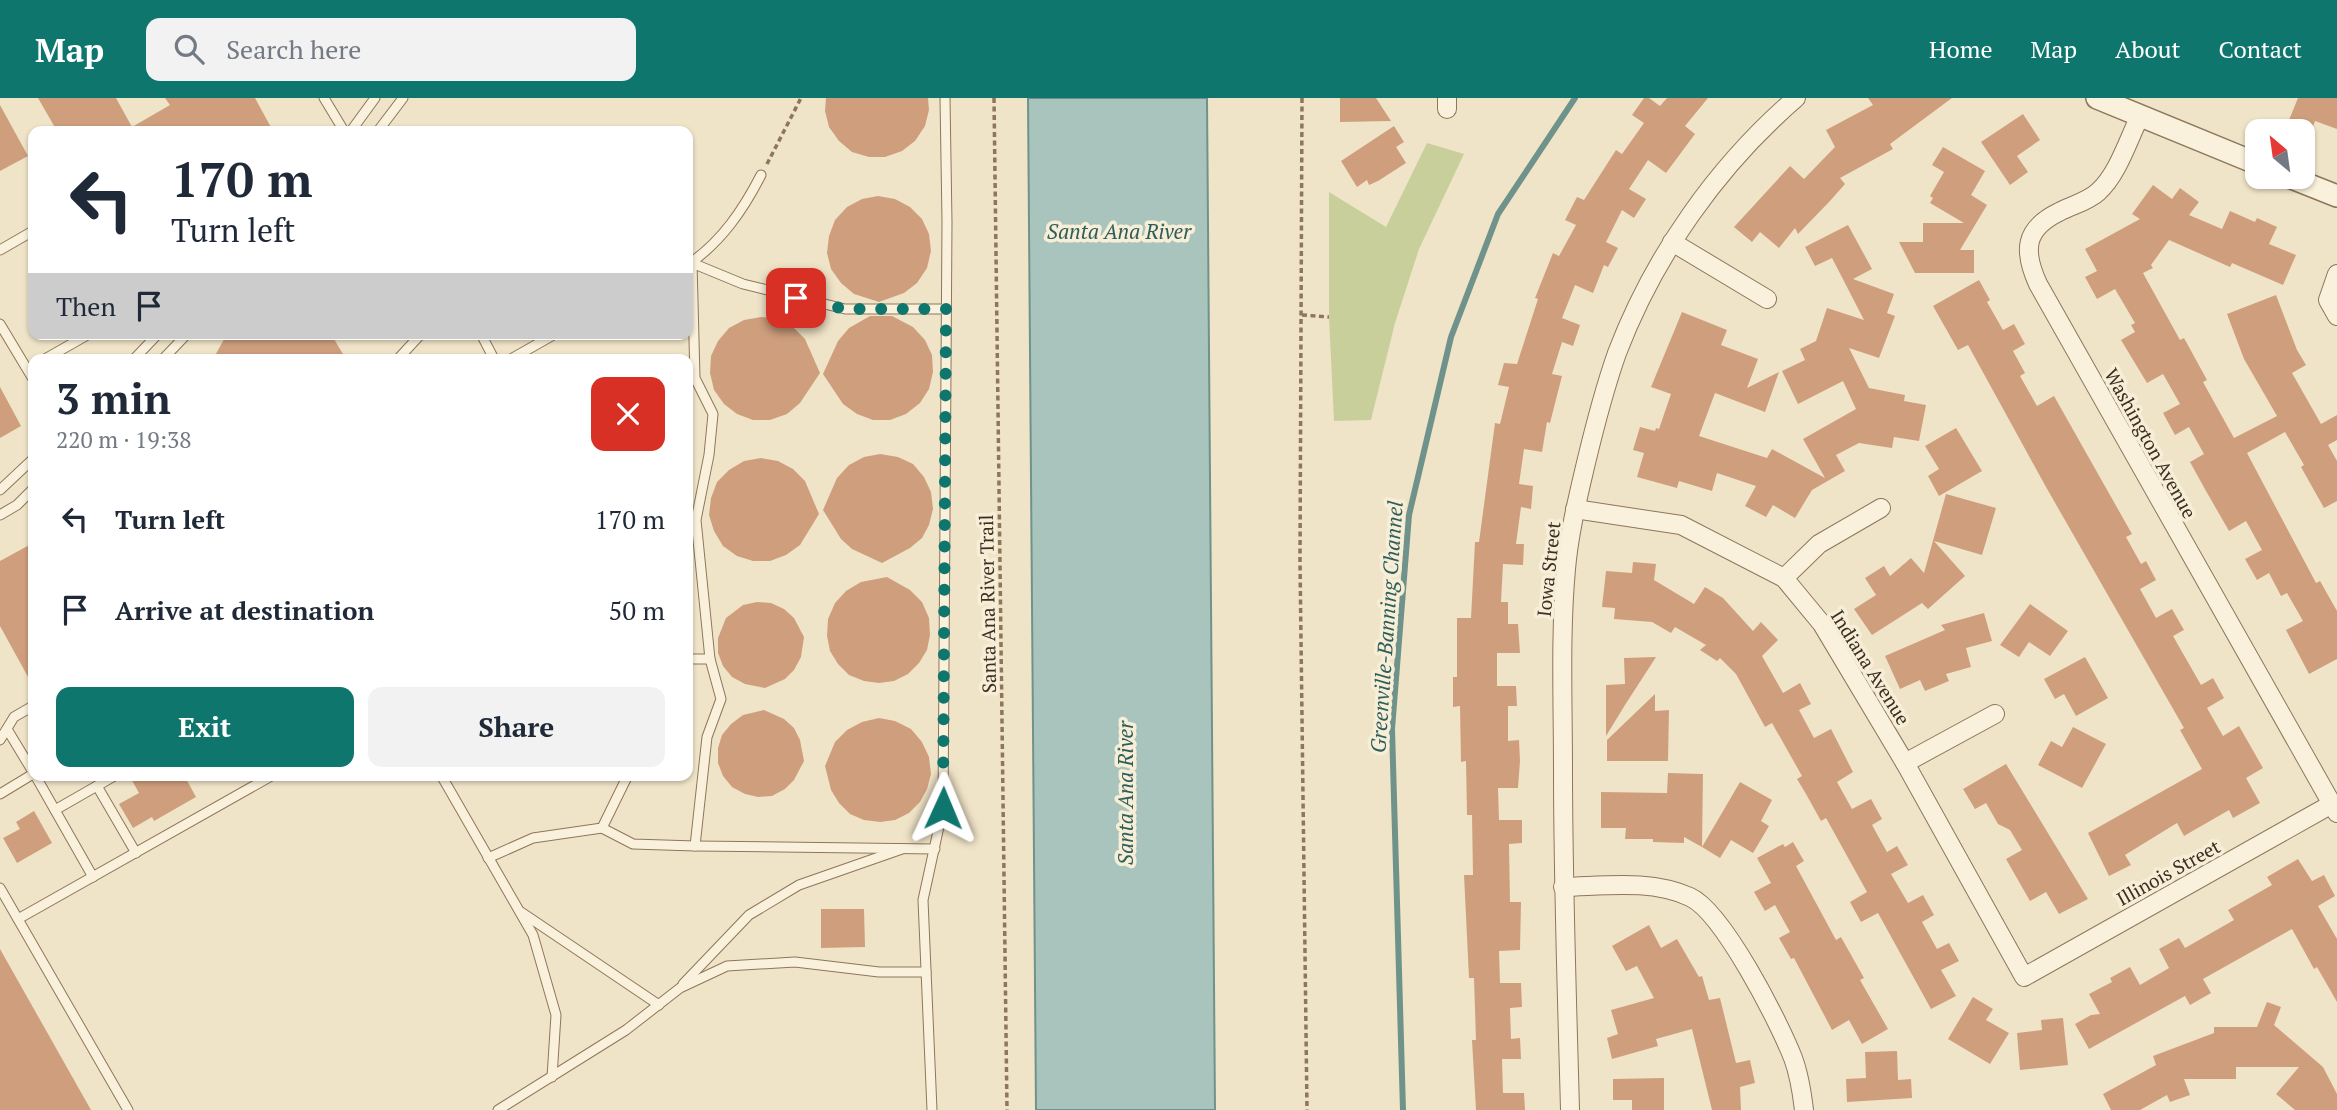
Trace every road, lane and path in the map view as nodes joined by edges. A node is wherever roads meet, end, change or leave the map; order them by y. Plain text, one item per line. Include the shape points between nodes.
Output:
1 (324, 98) edge
2 (337, 98) edge
3 (375, 98) edge
4 (403, 98) edge
5 (801, 98) edge
6 (945, 98) edge
7 (994, 98) edge
8 (1302, 98) edge
9 (1796, 98) edge
10 (2097, 98) edge
11 (331, 109) junction
12 (2140, 116) junction
13 (341, 126) edge
14 (355, 126) edge
15 (382, 126) edge
16 (2245, 159) edge
17 (761, 175) joint
18 (2315, 187) edge
19 (2337, 196) edge
20 (28, 234) edge
21 (1672, 242) junction
22 (0, 250) edge
23 (693, 262) edge
24 (693, 265) edge
25 (2337, 274) edge
26 (1768, 299) dead end
27 (946, 309) junction
28 (1302, 315) junction
29 (2337, 316) edge
30 (1329, 317) dead end
31 (0, 324) edge
32 (78, 340) edge
33 (152, 340) edge
34 (181, 340) edge
35 (415, 340) edge
36 (544, 340) edge
37 (54, 354) edge
38 (139, 354) edge
39 (168, 354) edge
40 (402, 354) edge
41 (520, 354) edge
42 (28, 366) edge
43 (693, 384) edge
44 (28, 463) edge
45 (0, 490) edge
46 (28, 494) edge
47 (1881, 508) dead end
48 (1575, 509) junction
49 (0, 515) edge
50 (693, 516) edge
51 (693, 528) edge
52 (1784, 578) junction
53 (693, 659) edge
54 (710, 659) junction
55 (28, 709) edge
56 (1995, 714) dead end
57 (7, 729) junction
58 (0, 740) edge
59 (1905, 763) junction
60 (28, 764) edge
61 (28, 778) edge
62 (38, 781) edge
63 (106, 781) edge
64 (262, 781) edge
65 (444, 781) edge
66 (625, 781) edge
67 (97, 786) junction
68 (0, 794) edge
69 (2334, 808) edge
70 (55, 810) junction
71 (602, 828) junction
72 (695, 846) junction
73 (901, 849) junction
74 (935, 849) junction
75 (136, 853) junction
76 (488, 858) junction
77 (93, 877) junction
78 (1563, 887) junction
79 (0, 888) edge
80 (519, 911) junction
81 (18, 919) junction
82 (926, 972) junction
83 (2024, 977) joint
84 (680, 988) junction
85 (659, 1005) junction
86 (552, 1077) junction
87 (128, 1110) edge
88 (498, 1110) edge
89 (932, 1110) edge
90 (1007, 1110) edge
91 (1307, 1110) edge
92 (1570, 1110) edge
93 (1804, 1110) edge

1 - 11 lane
2 - 11 lane
3 - 14 lane
4 - 15 lane
5 - 17 path
6 - 27 lane
7 - 90 path, Santa Ana River Trail
8 - 28 path
9 - 21 street, Iowa Street via 1721,174
10 - 12 street
11 - 13 lane
12 - 16 street
12 - 69 street, Washington Avenue via 2111,176 2098,192 2050,217 2034,232 2029,241 2030,262
17 - 23 lane via 744,209 719,240
18 - 19 street
20 - 22 lane
21 - 26 street
21 - 48 street, Iowa Street via 1618,352
24 - 27 lane via 743,284 845,309
25 - 29 street via 2328,300
27 - 74 lane via 943,808
28 - 30 path
28 - 91 path via 1300,561
31 - 42 lane
32 - 37 lane
33 - 38 lane
34 - 39 lane
35 - 40 lane
36 - 41 lane
43 - 50 lane via 713,414 709,455
44 - 45 lane
46 - 49 lane
47 - 52 street via 1819,544
48 - 52 street, Indiana Avenue via 1681,525
48 - 78 street, Iowa Street via 1563,621
51 - 54 lane
52 - 59 street, Indiana Avenue via 1822,624
53 - 54 lane
54 - 72 lane via 721,699 707,737
55 - 57 lane via 14,717
56 - 59 street
57 - 58 lane
57 - 60 lane
59 - 83 street, Indiana Avenue
61 - 68 lane
62 - 70 lane
63 - 67 lane
64 - 75 lane
65 - 76 lane
66 - 71 lane
67 - 70 lane
67 - 75 lane
69 - 83 street, Illinois Street
70 - 77 lane
71 - 72 lane via 633,844
71 - 76 lane via 533,838
72 - 73 lane
73 - 74 lane
73 - 84 lane via 799,885 749,915
74 - 82 lane via 923,900
75 - 77 lane
76 - 80 lane
77 - 81 lane
78 - 92 street, Iowa Street
78 - 93 street via 1667,888 1709,910 1779,1027 1794,1060
79 - 81 lane
80 - 85 lane
80 - 86 lane via 533,935 556,1015
81 - 87 lane
82 - 84 lane via 879,972 795,962 727,966
82 - 89 lane
84 - 85 lane
85 - 86 lane
86 - 88 lane

